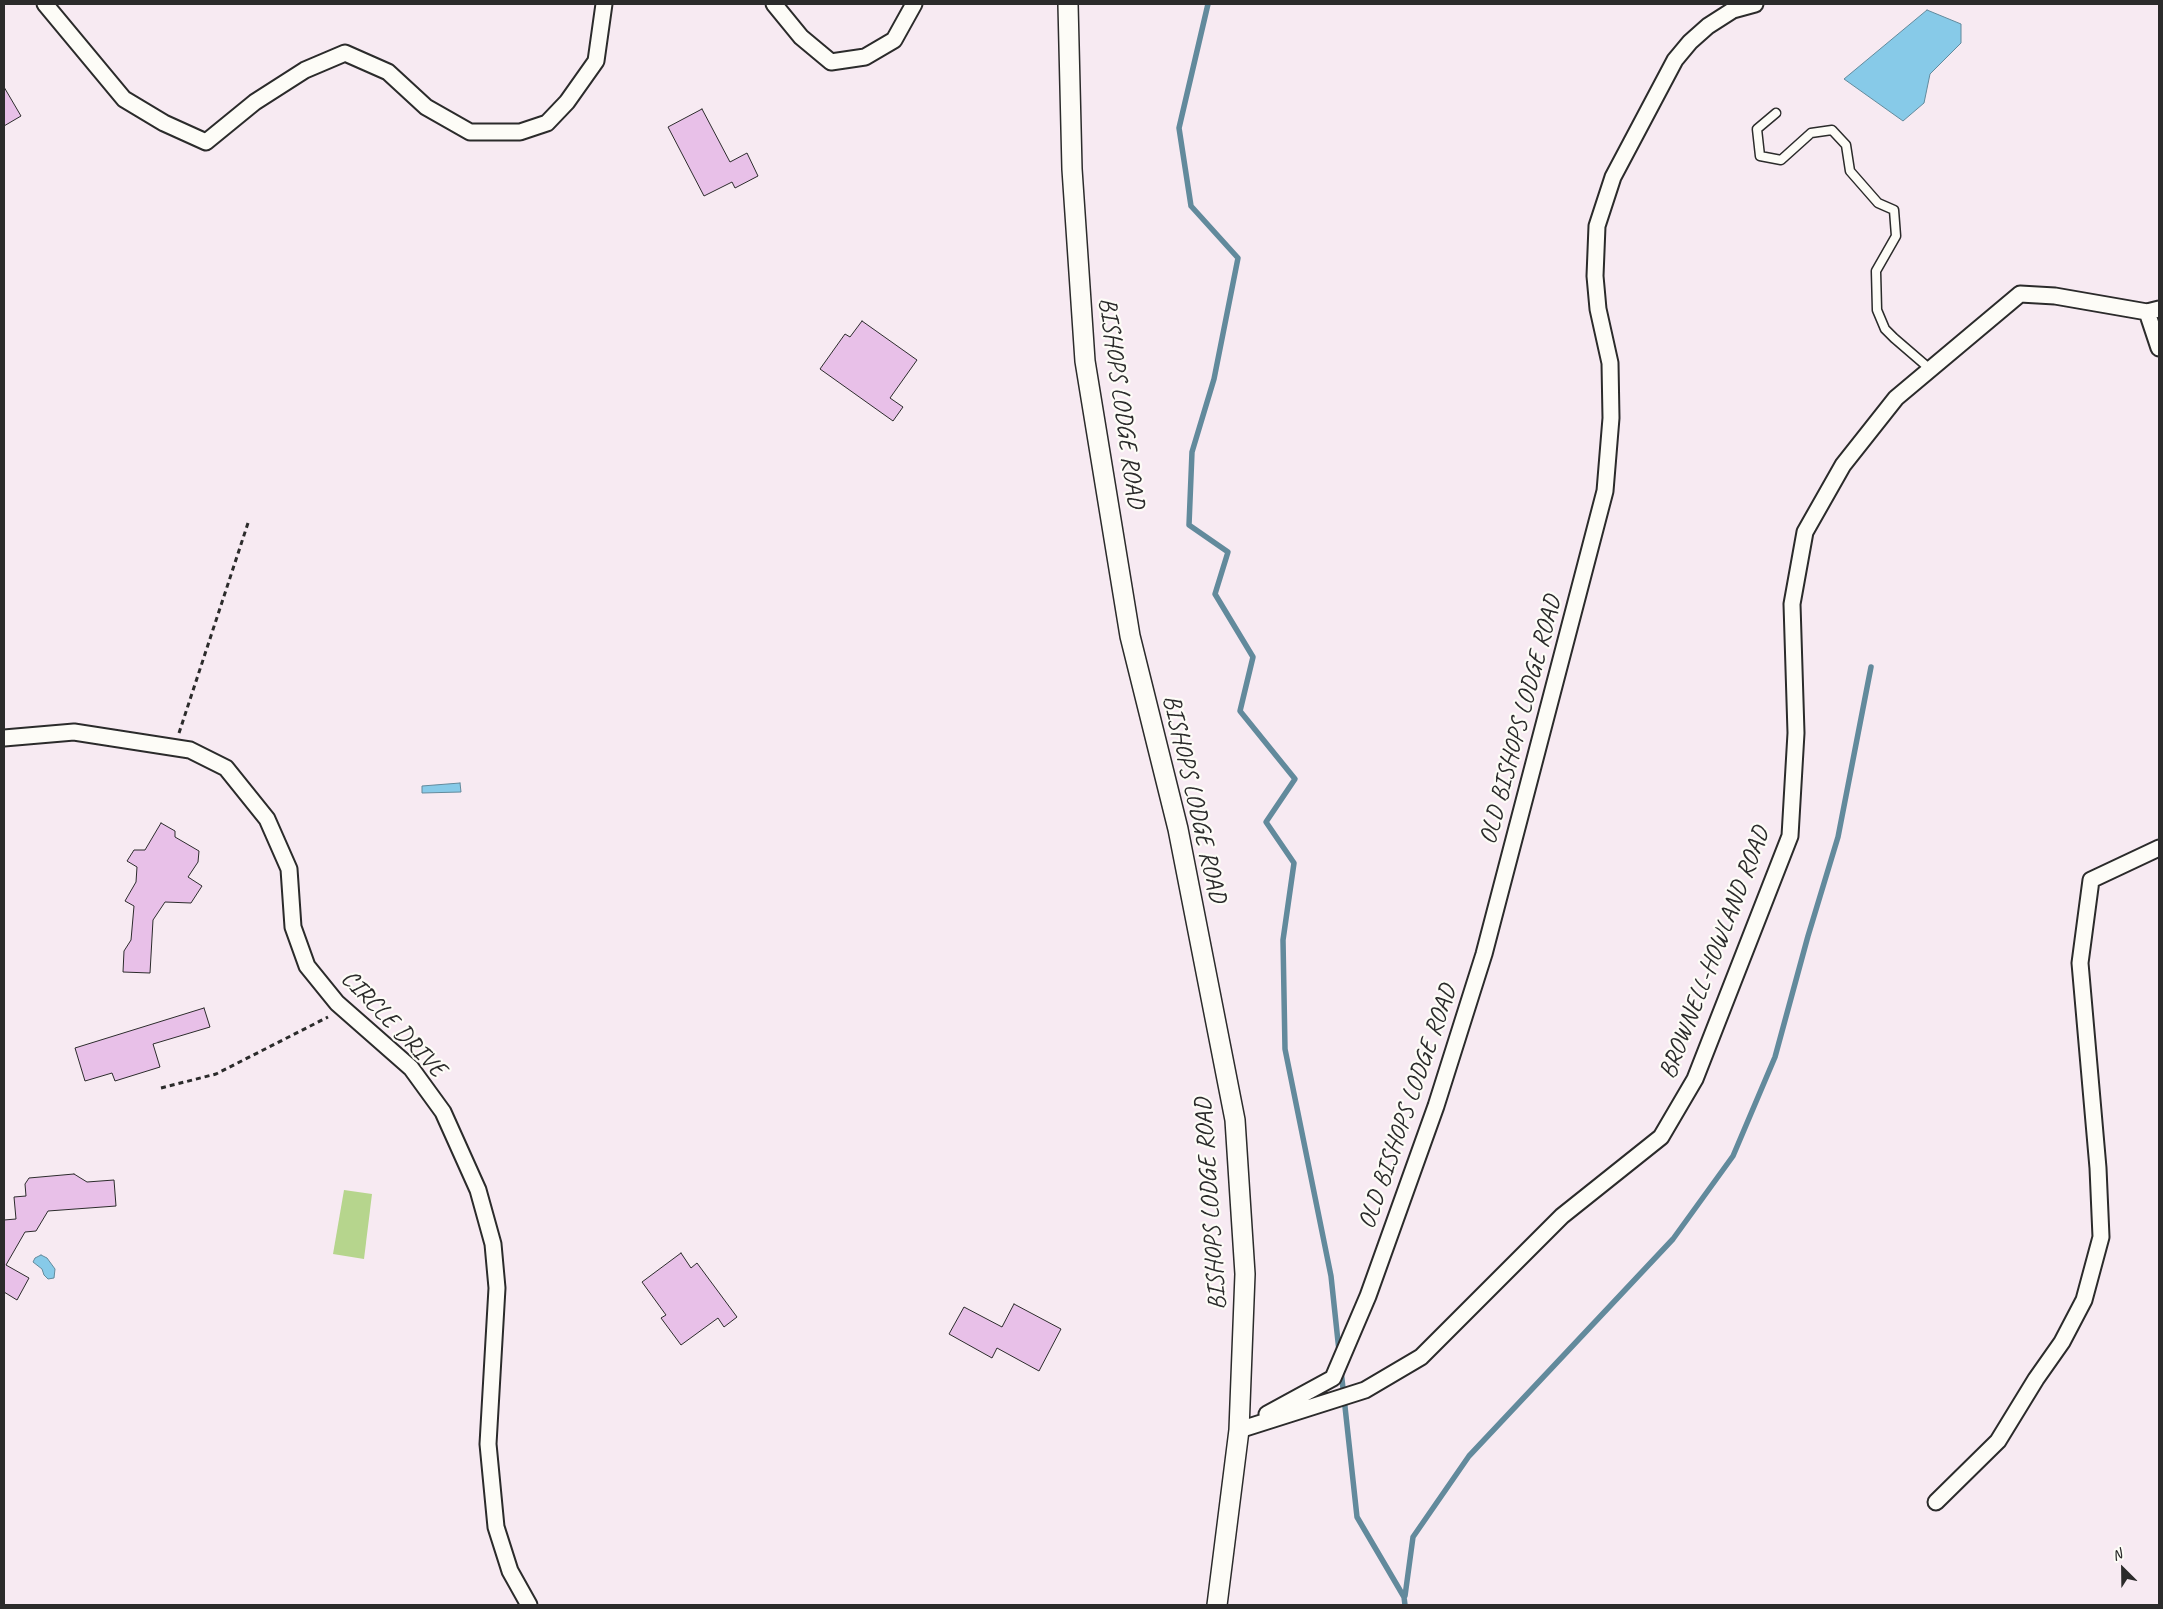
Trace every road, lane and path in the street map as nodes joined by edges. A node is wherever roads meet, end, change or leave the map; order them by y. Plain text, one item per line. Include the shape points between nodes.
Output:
1 (45, 4) edge
2 (604, 4) edge
3 (774, 4) edge
4 (914, 4) edge
5 (1068, 4) edge
6 (1755, 4) edge
7 (1776, 113) dead end
8 (2153, 310) edge
9 (2159, 348) edge
10 (1930, 369) junction
11 (249, 520) dead end
12 (4, 738) edge
13 (172, 747) junction
14 (2159, 848) edge
15 (344, 1008) junction
16 (161, 1088) dead end
17 (1239, 1430) junction
18 (1936, 1502) dead end
19 (529, 1605) edge
20 (1217, 1605) edge

1 - 2 street via 124,99 164,123 206,142 255,102 305,70 345,53 388,72 426,107 470,132 520,132 547,123 567,102 596,61
3 - 4 street via 801,37 831,62 865,57 894,40
5 - 17 street, BISHOPS LODGE ROAD via 1072,169 1085,361 1130,636 1178,829 1235,1120 1245,1274
6 - 17 street, OLD BISHOPS LODGE ROAD via 1733,10 1708,26 1675,60 1613,177 1597,226 1595,276 1598,309 1610,363 1611,418 1605,491 1484,954 1436,1106 1368,1296 1333,1378
7 - 10 lane via 1757,129 1760,156 1781,160 1811,132 1832,130 1846,145 1850,171 1878,203 1894,210 1896,236 1876,271 1877,310 1885,329
8 - 9 street, BROWNELL-HOWLAND ROAD
8 - 10 street, BROWNELL-HOWLAND ROAD via 2020,294
10 - 17 street, BROWNELL-HOWLAND ROAD via 1896,398 1843,465 1805,532 1792,604 1796,733 1790,836 1694,1079 1661,1137 1562,1216 1421,1357 1365,1390
11 - 13 path via 182,726
12 - 13 street, CIRCLE DRIVE via 74,732
13 - 15 street, CIRCLE DRIVE via 190,750 226,768 267,819 289,869 293,926 307,966
14 - 18 street via 2091,880 2080,963 2101,1237 2084,1300 2062,1342 1998,1441
15 - 16 path via 216,1074
15 - 19 street, CIRCLE DRIVE via 410,1068 442,1112 478,1190 493,1244 498,1288 488,1444 496,1527 510,1571
17 - 20 street, BISHOPS LODGE ROAD

